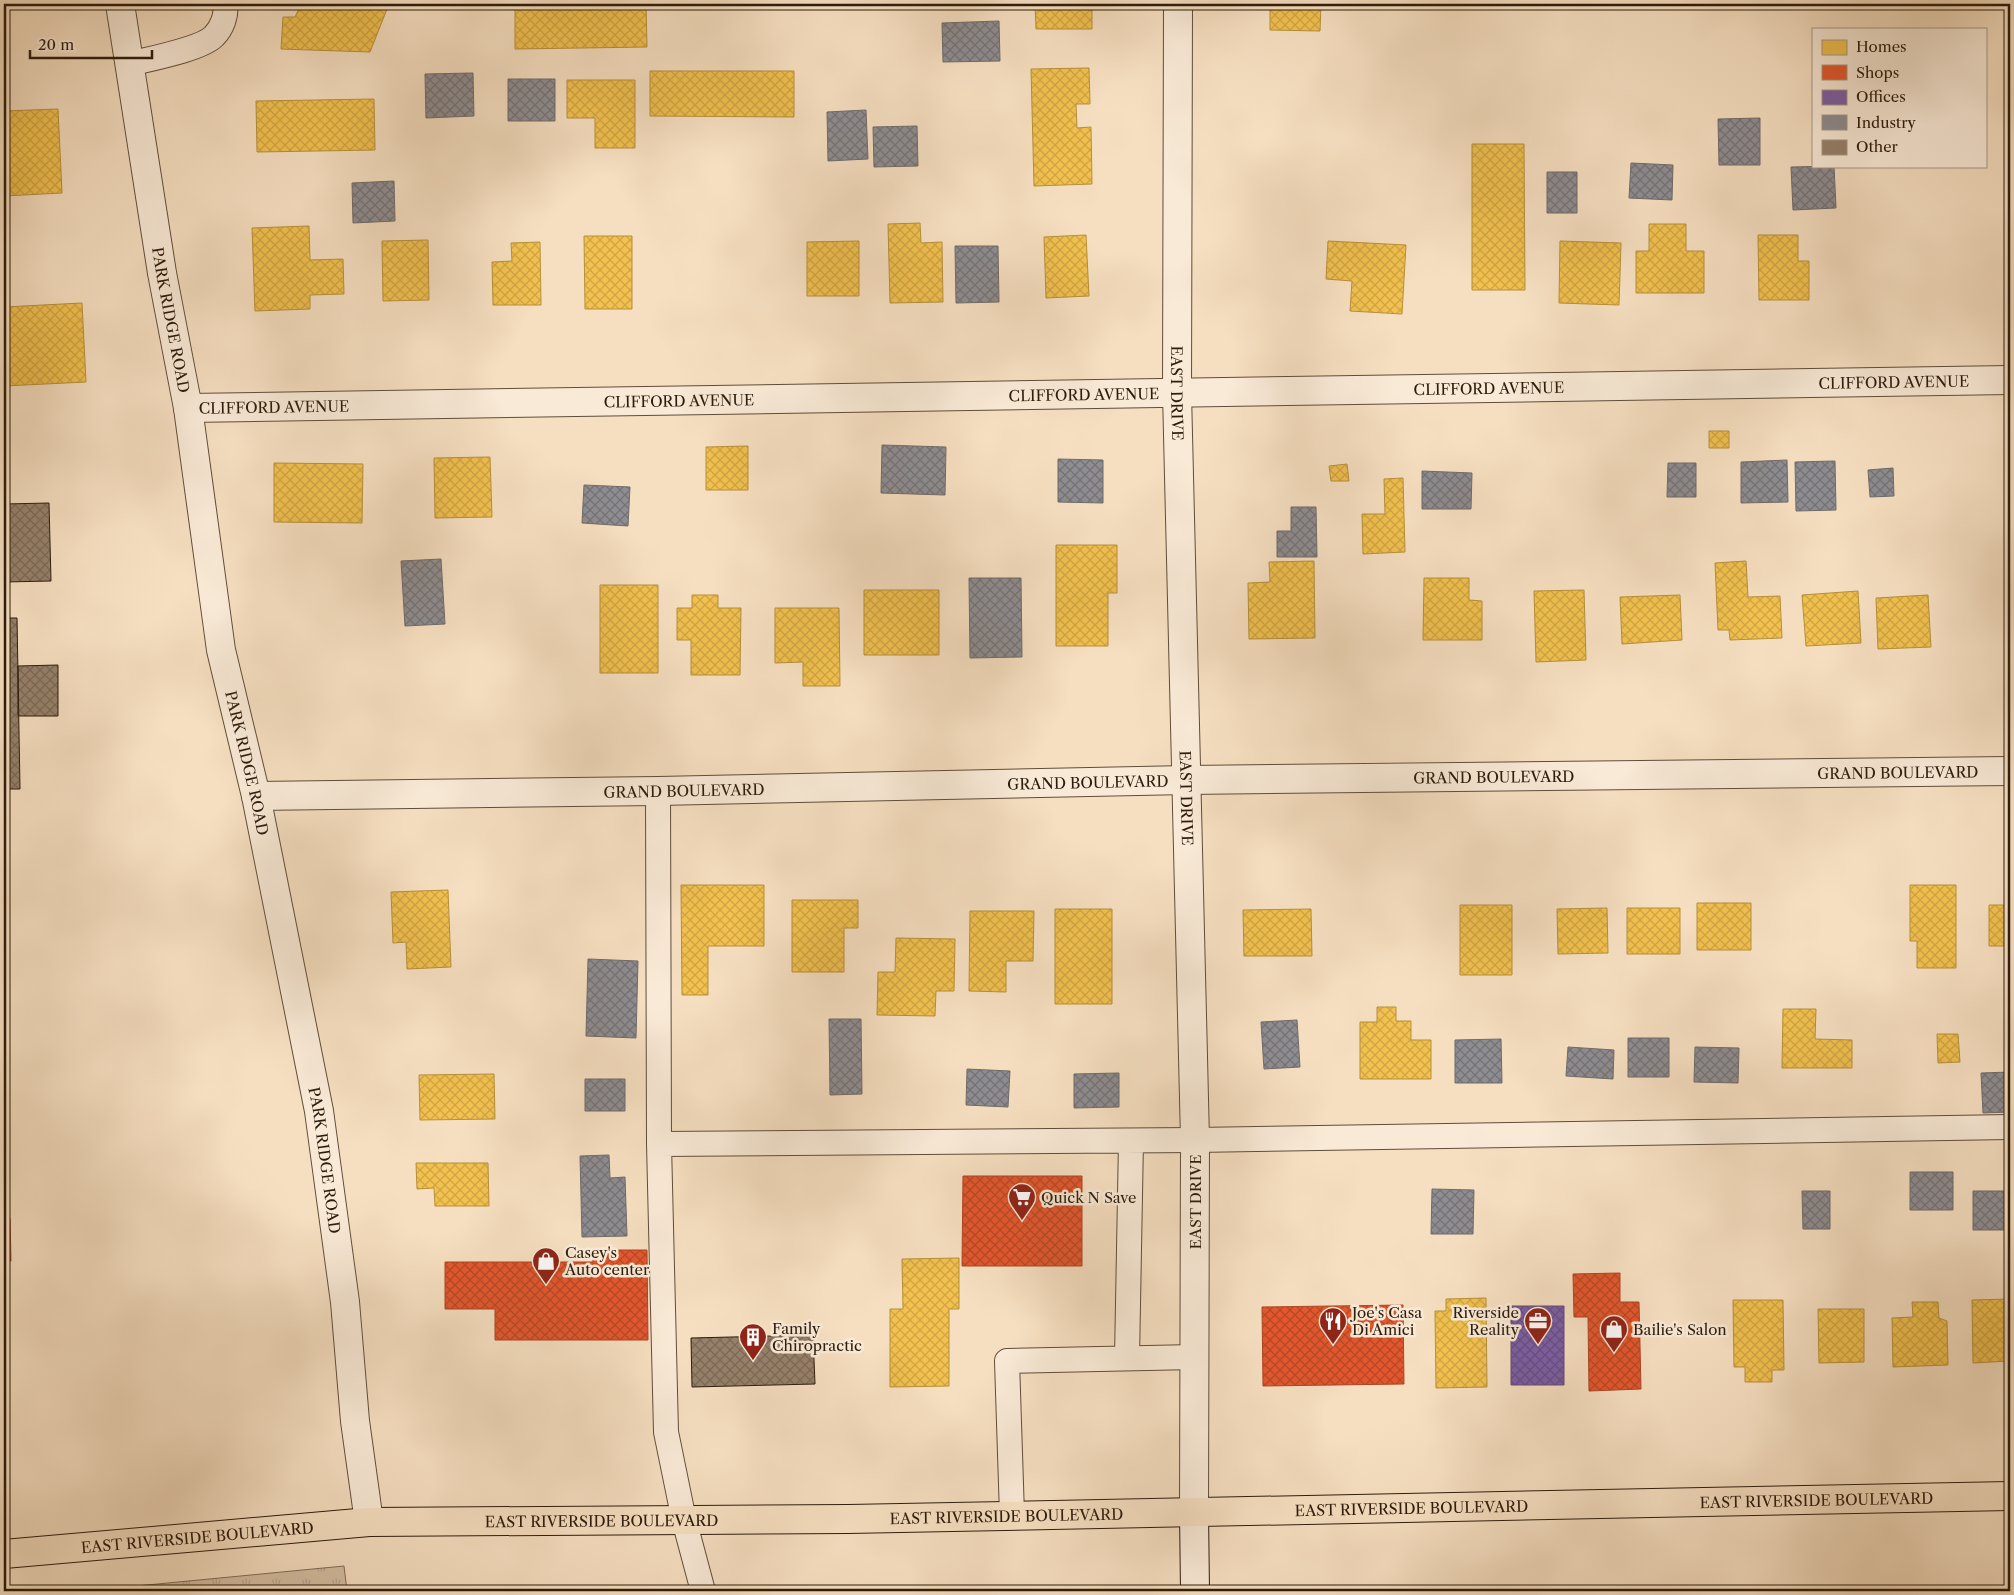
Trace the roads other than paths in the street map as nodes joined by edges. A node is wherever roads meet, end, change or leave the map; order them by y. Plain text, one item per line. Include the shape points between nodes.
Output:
1 (120, 4) edge
2 (225, 4) edge
3 (1178, 4) edge
4 (130, 64) junction
5 (2010, 380) edge
6 (1177, 393) junction
7 (188, 408) junction
8 (2010, 771) edge
9 (1187, 780) junction
10 (658, 791) junction
11 (256, 796) junction
12 (2010, 1127) edge
13 (1195, 1140) junction
14 (1131, 1141) junction
15 (659, 1144) junction
16 (1195, 1357) junction
17 (1127, 1358) junction
18 (2010, 1496) edge
19 (1194, 1512) junction
20 (1012, 1515) junction
21 (684, 1520) junction
22 (369, 1522) junction
23 (4, 1554) edge
24 (703, 1591) edge
25 (1195, 1591) edge

1 - 4 street, PARK RIDGE ROAD
2 - 4 lane via 223,23 214,36 201,45
3 - 6 street, EAST DRIVE
4 - 7 street, PARK RIDGE ROAD via 162,273
5 - 6 street, CLIFFORD AVENUE
6 - 7 street, CLIFFORD AVENUE
6 - 9 street, EAST DRIVE
7 - 11 street, PARK RIDGE ROAD via 221,650
8 - 9 street, GRAND BOULEVARD
9 - 10 street, GRAND BOULEVARD
9 - 13 street, EAST DRIVE
10 - 11 street, GRAND BOULEVARD
10 - 15 lane
11 - 22 street, PARK RIDGE ROAD via 319,1111 345,1302 355,1421
12 - 13 lane
13 - 14 lane
13 - 16 street, EAST DRIVE
14 - 15 lane
14 - 17 lane
15 - 21 lane via 666,1432
16 - 17 lane
16 - 19 street, EAST DRIVE
17 - 20 lane via 1007,1361
18 - 19 main road, EAST RIVERSIDE BOULEVARD
19 - 20 main road, EAST RIVERSIDE BOULEVARD
19 - 25 street, EAST DRIVE
20 - 21 main road, EAST RIVERSIDE BOULEVARD
21 - 22 main road, EAST RIVERSIDE BOULEVARD
21 - 24 lane
22 - 23 main road, EAST RIVERSIDE BOULEVARD

